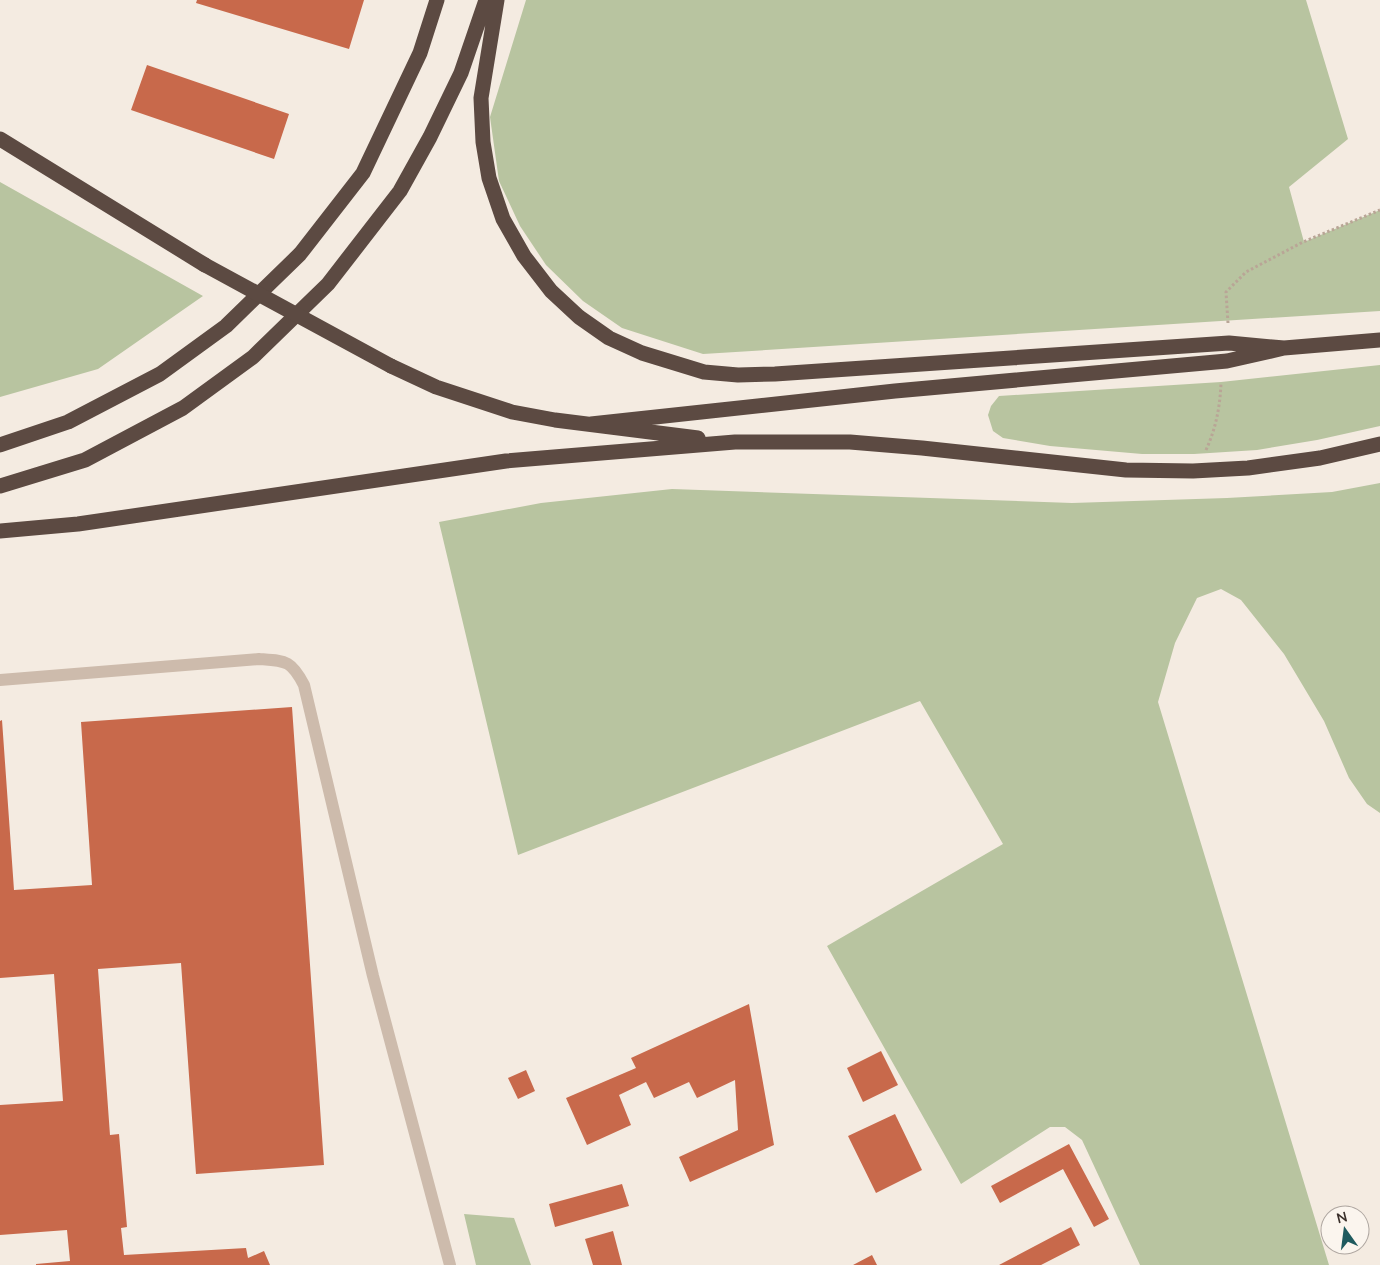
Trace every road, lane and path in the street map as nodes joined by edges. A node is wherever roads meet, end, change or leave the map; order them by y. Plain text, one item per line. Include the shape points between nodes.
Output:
1 (437, 0) edge
2 (486, 0) edge
3 (497, 0) edge
4 (0, 139) edge
5 (1380, 210) edge
6 (1380, 340) edge
7 (1229, 343) junction
8 (1284, 348) junction
9 (1226, 361) junction
10 (591, 424) junction
11 (734, 442) junction
12 (1380, 444) edge
13 (0, 445) edge
14 (1193, 471) junction
15 (0, 486) edge
16 (0, 531) edge
17 (0, 680) edge
18 (450, 1265) edge

1 - 13 highway via 420,52 363,173 300,254 226,326 160,374 68,422
2 - 15 highway via 460,73 400,191 328,284 253,356 183,408 85,460
3 - 7 highway via 481,98 489,178 503,219 524,256 551,291 579,317 609,338 642,353 704,372 738,375
4 - 10 highway, bridge via 205,265 436,388 503,409
5 - 7 path via 1303,242 1246,272 1226,292
6 - 8 highway
7 - 8 highway
8 - 9 highway
9 - 10 highway via 895,391
9 - 14 path via 1214,432
10 - 11 highway
11 - 14 highway via 850,442 1126,470
11 - 16 highway via 506,461 78,524
12 - 14 highway via 1248,468
17 - 18 street via 259,659 282,661 296,669 304,685 373,976

